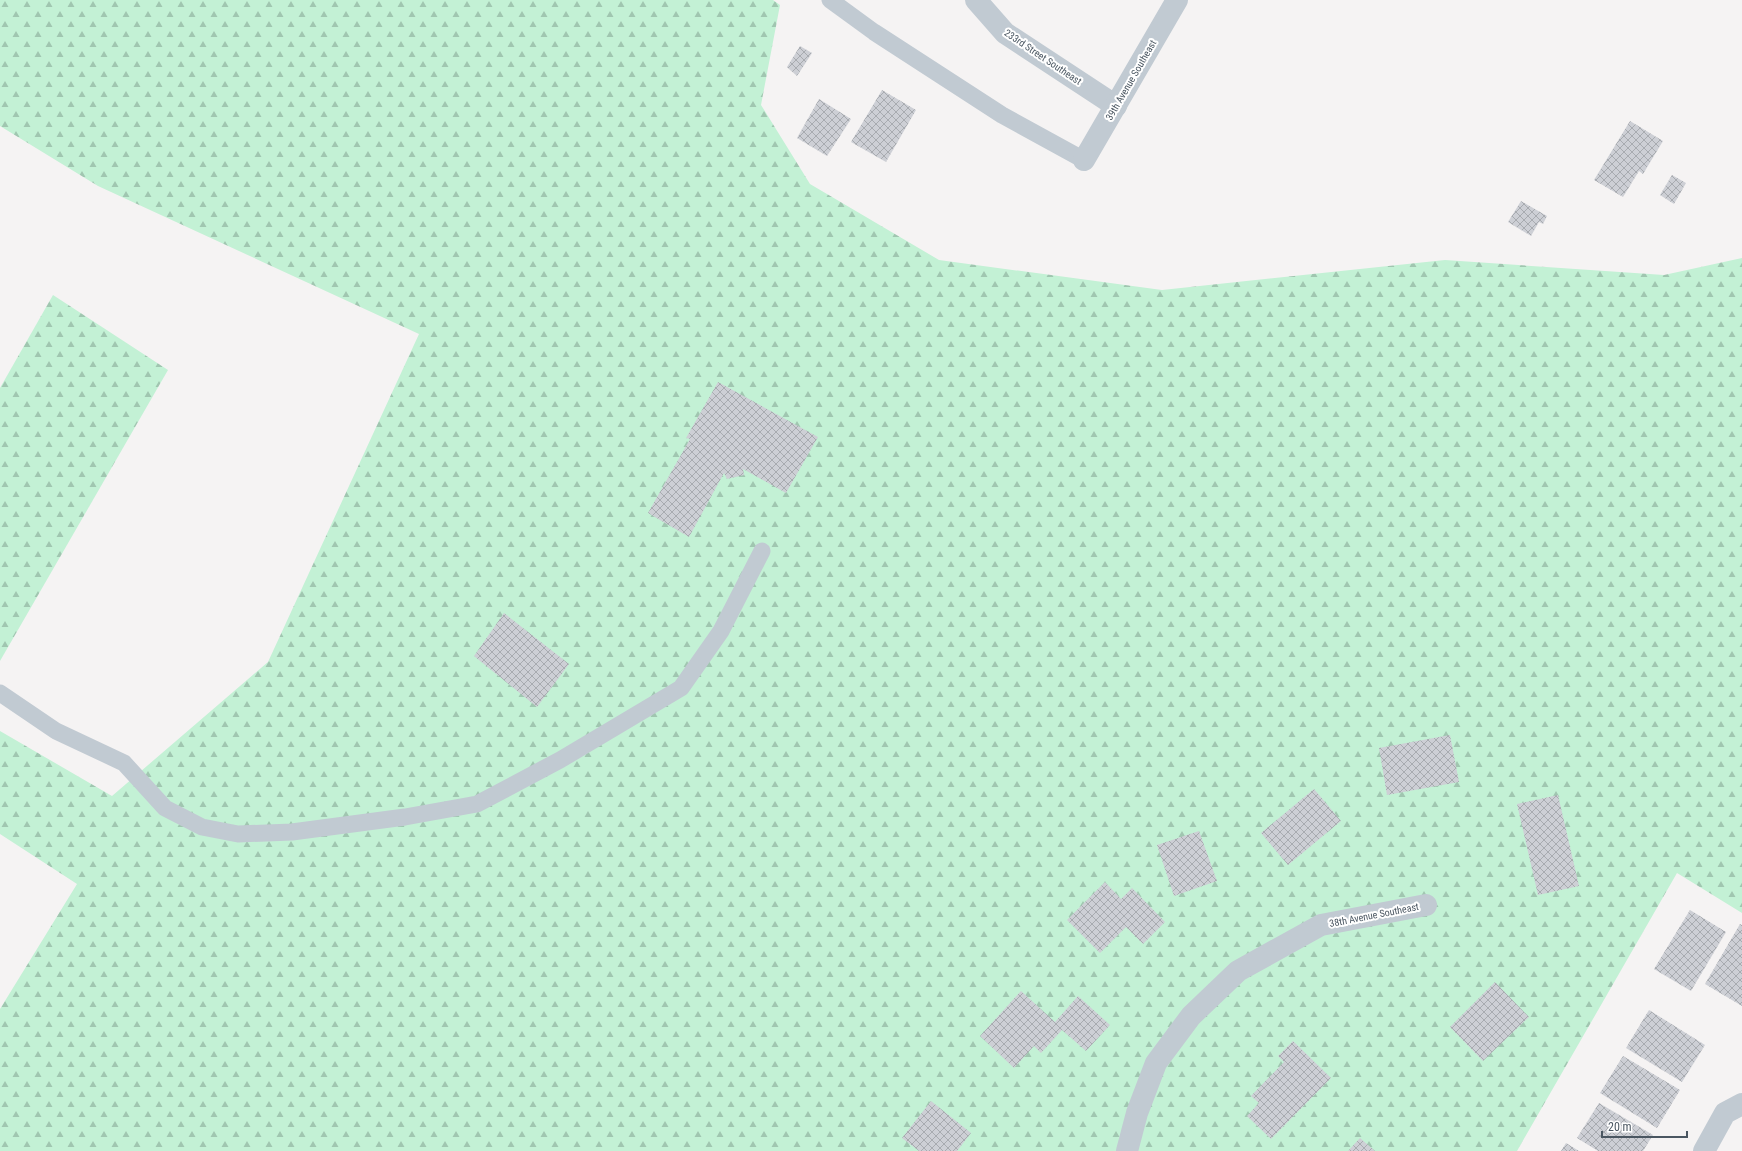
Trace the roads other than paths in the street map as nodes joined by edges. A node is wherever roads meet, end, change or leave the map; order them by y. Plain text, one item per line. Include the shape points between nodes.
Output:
1 (830, 0) edge
2 (976, 0) edge
3 (1177, 0) edge
4 (1116, 106) junction
5 (1084, 160) joint
6 (762, 551) dead end
7 (0, 693) edge
8 (1426, 905) dead end
9 (1742, 1104) edge
10 (1128, 1151) edge
11 (1704, 1151) edge

1 - 5 lane via 874,32 1002,115
2 - 4 street, 233rd Street Southeast via 1005,33
3 - 4 street, 39th Avenue Southeast
4 - 5 street, 39th Avenue Southeast
6 - 7 lane via 721,631 682,688 560,760 477,804 405,818 292,832 238,834 202,827 165,808 124,763 56,731
8 - 10 street, 38th Avenue Southeast via 1321,925 1238,971 1191,1016 1156,1063 1137,1113
9 - 11 street via 1725,1113

